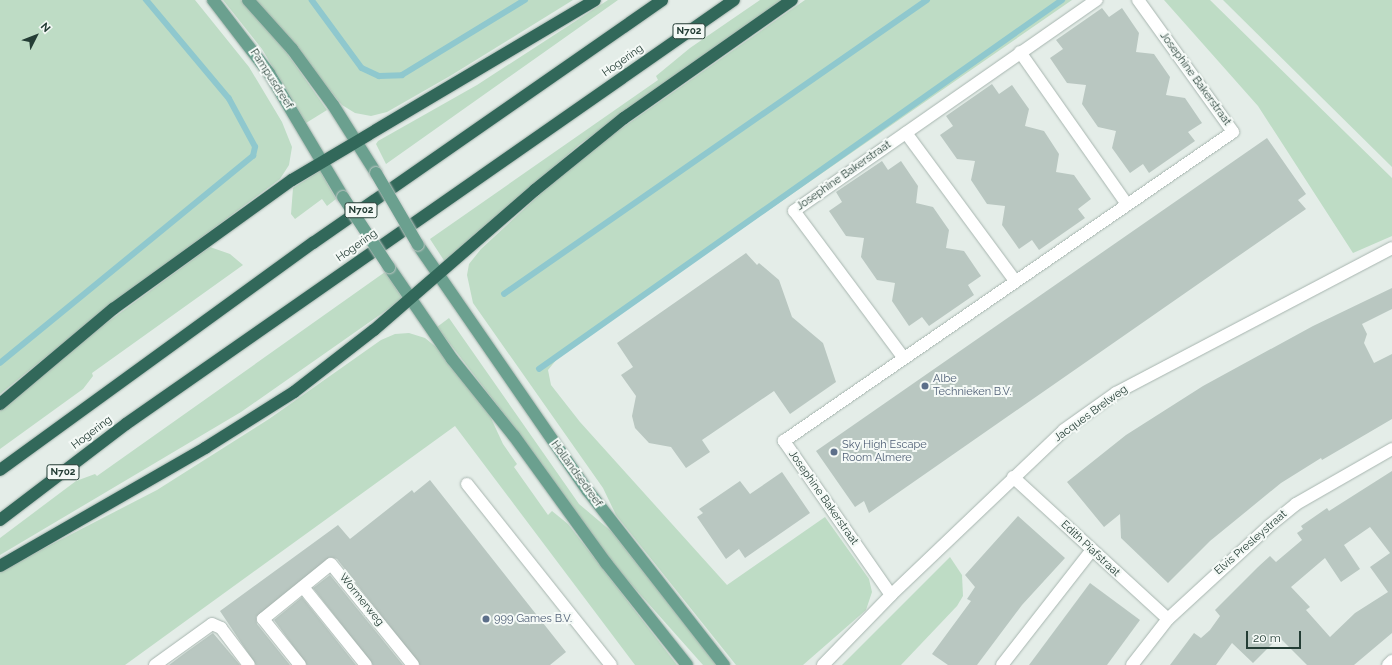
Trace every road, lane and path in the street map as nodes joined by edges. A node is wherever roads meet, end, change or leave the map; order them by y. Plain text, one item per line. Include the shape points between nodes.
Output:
1 (213, 0) edge
2 (248, 0) edge
3 (595, 0) edge
4 (662, 0) edge
5 (734, 0) edge
6 (792, 0) edge
7 (1097, 0) edge
8 (1138, 0) edge
9 (1020, 52) junction
10 (906, 133) junction
11 (357, 142) junction
12 (320, 164) junction
13 (1128, 204) junction
14 (1392, 248) edge
15 (438, 276) junction
16 (1015, 281) junction
17 (410, 300) junction
18 (904, 357) junction
19 (0, 404) edge
20 (1392, 448) edge
21 (0, 470) edge
22 (1013, 477) junction
23 (467, 484) dead end
24 (0, 520) edge
25 (1091, 551) junction
26 (0, 566) edge
27 (303, 587) junction
28 (891, 595) junction
29 (1168, 619) junction
30 (1392, 661) edge
31 (154, 665) edge
32 (249, 665) edge
33 (300, 665) edge
34 (366, 665) edge
35 (413, 665) edge
36 (611, 665) edge
37 (688, 665) edge
38 (724, 665) edge
39 (823, 665) edge
40 (1002, 665) edge
41 (1132, 665) edge
42 (1388, 665) edge

1 - 12 main road, Pampusdreef via 269,73
2 - 11 main road via 292,49
3 - 11 highway
4 - 21 highway, N702 via 313,243
5 - 24 highway, Hogering / N702 via 126,424
6 - 15 highway via 624,118 535,190
7 - 9 street, Josephine Bakerstraat
8 - 13 street, Josephine Bakerstraat via 1233,132
9 - 10 street, Josephine Bakerstraat
9 - 13 street
10 - 16 street
10 - 18 street, Josephine Bakerstraat via 794,211
11 - 12 highway
11 - 15 main road, Hollandsedreef, bridge
12 - 17 main road, Pampusdreef, bridge
12 - 19 highway via 292,180 113,309
13 - 16 street, Josephine Bakerstraat
14 - 22 street, Jacques Brelweg via 1116,393 1064,430
15 - 17 highway
15 - 38 main road, Hollandsedreef via 588,491
16 - 18 street, Josephine Bakerstraat
17 - 26 highway via 294,392 205,448
17 - 37 main road via 606,563
18 - 28 street, Josephine Bakerstraat via 784,442
20 - 29 street, Elvis Presleystraat via 1296,504 1231,558
22 - 25 street, Edith Piafstraat
22 - 28 street, Jacques Brelweg
23 - 36 street
25 - 29 street, Edith Piafstraat
25 - 40 street
27 - 33 street, Wormerweg via 263,619
27 - 34 street
27 - 35 street, Wormerweg via 331,564
28 - 39 street, Jacques Brelweg
29 - 41 street, Elvis Presleystraat
30 - 42 street
31 - 32 street via 212,624 221,628

